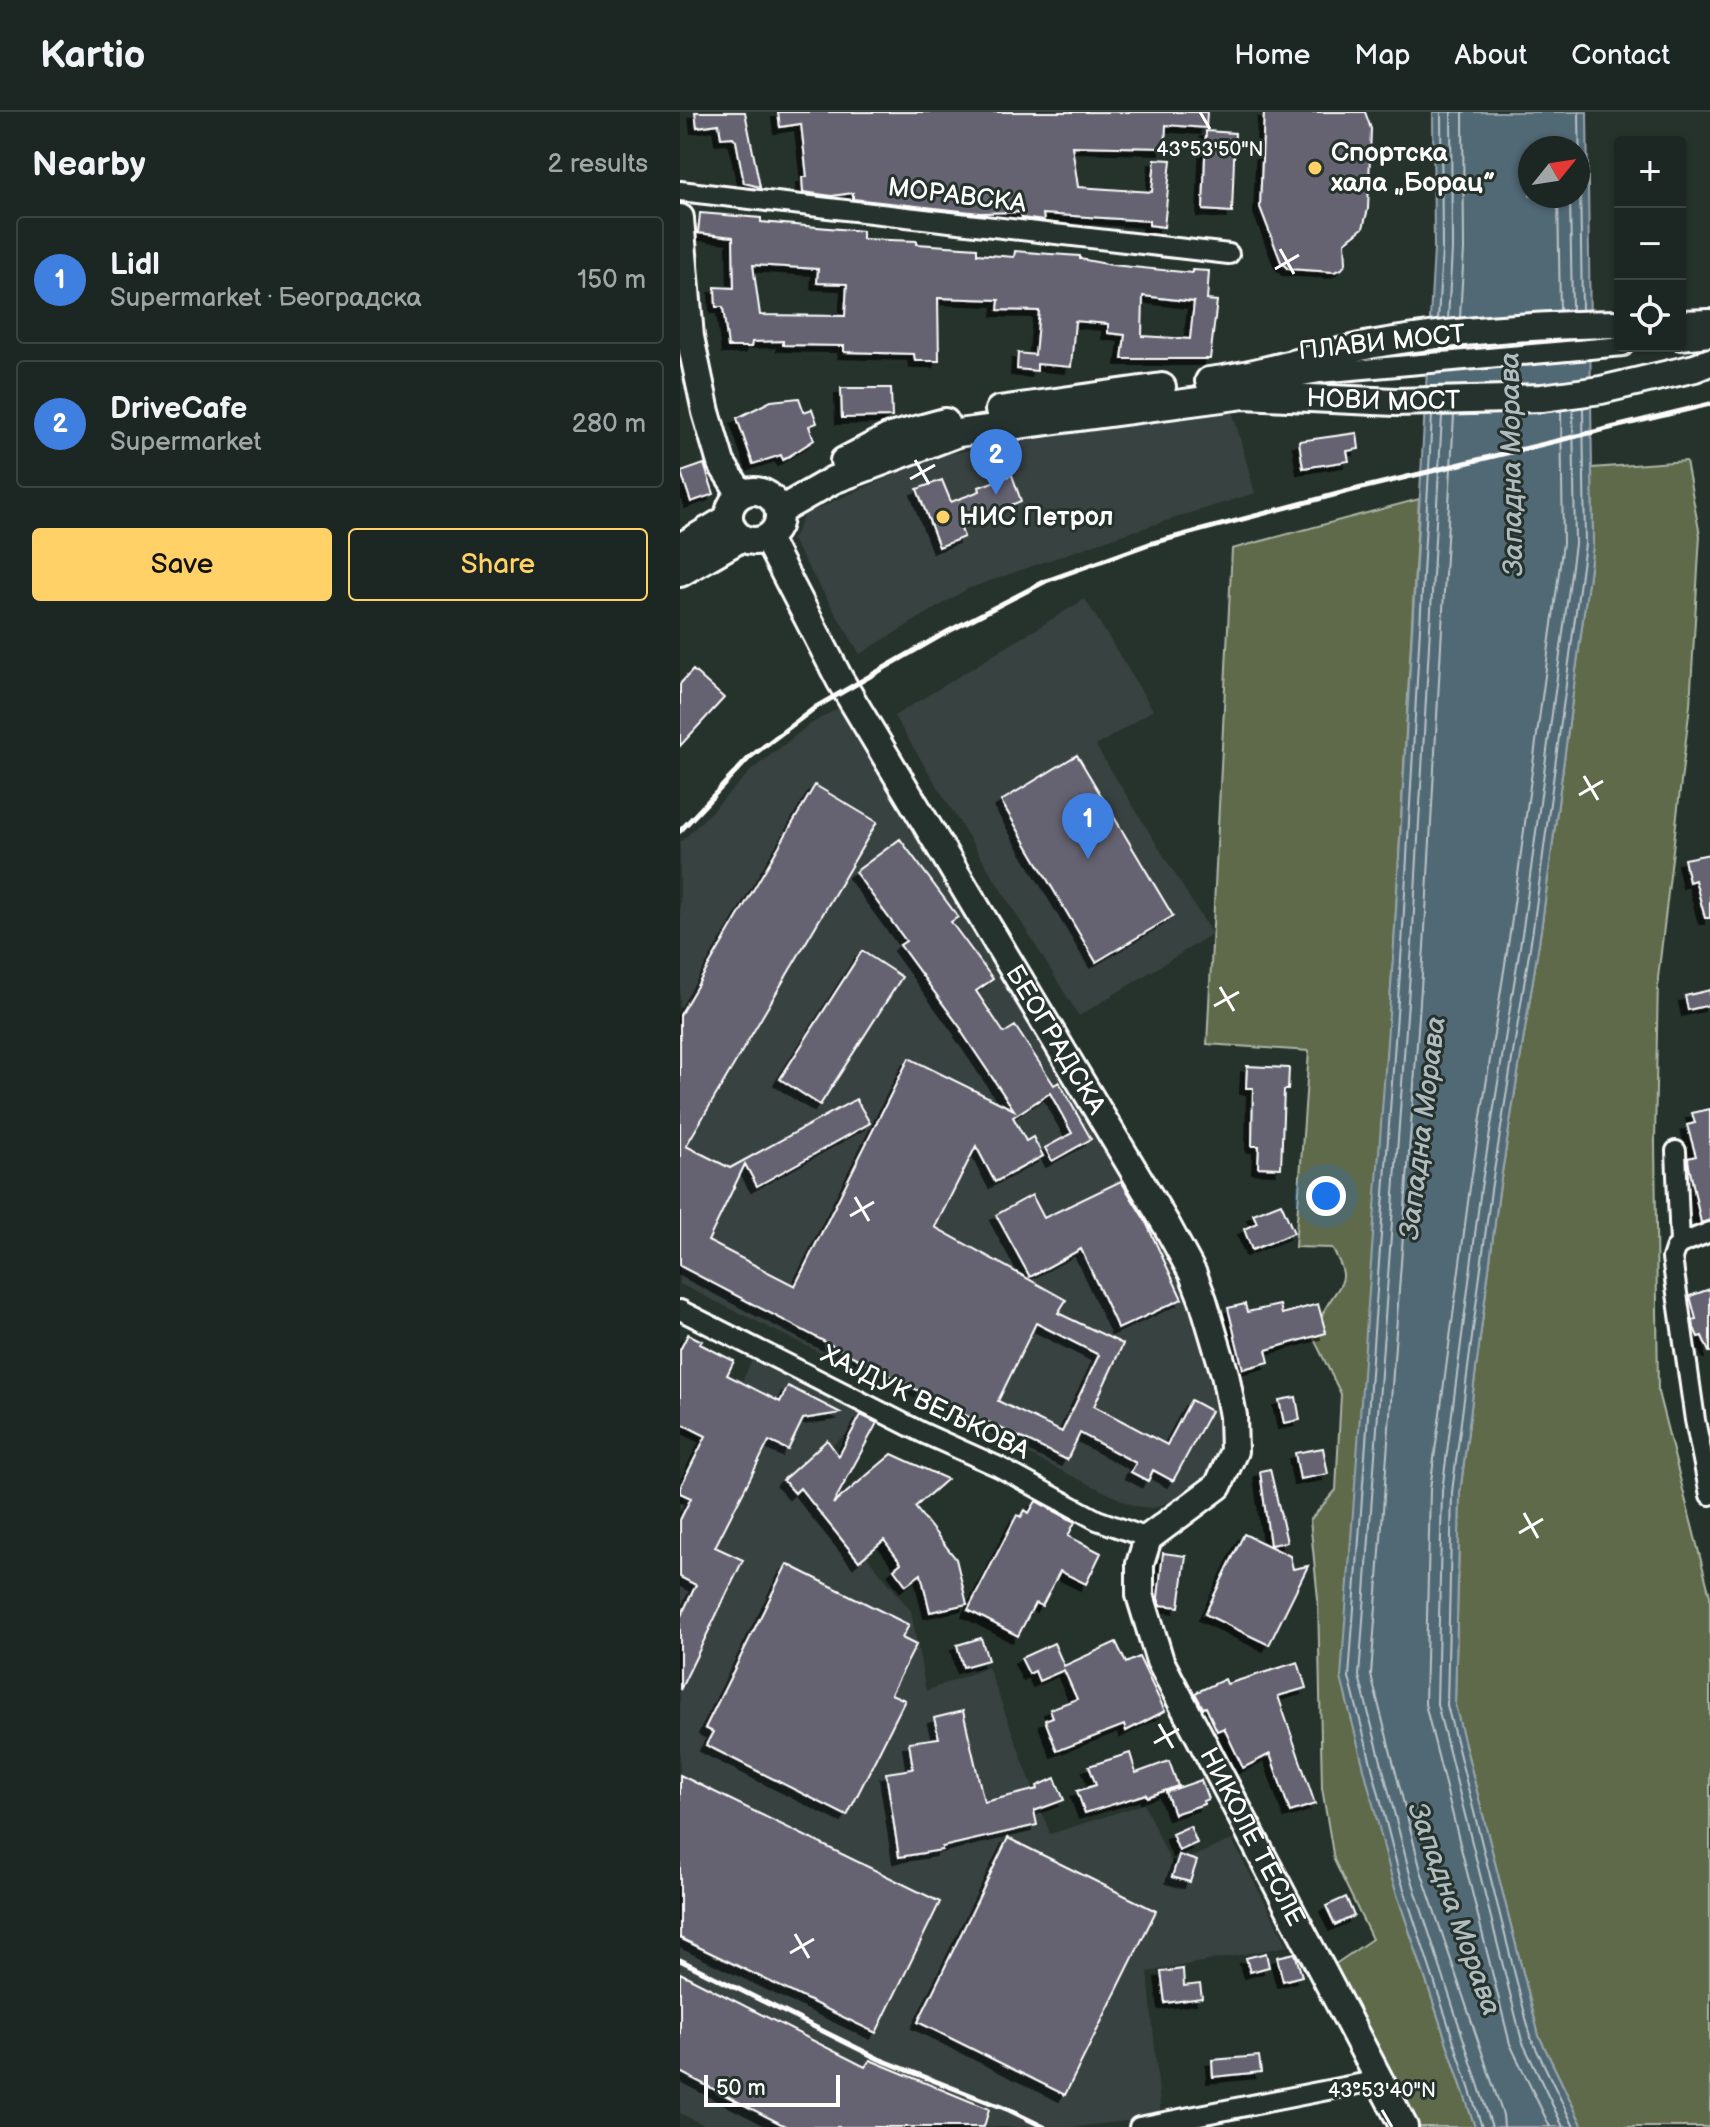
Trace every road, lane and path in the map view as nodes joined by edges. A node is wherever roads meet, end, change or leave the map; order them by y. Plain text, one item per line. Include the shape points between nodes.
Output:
1 (680, 191) edge
2 (680, 218) edge
3 (1229, 254) dead end
4 (1710, 323) edge
5 (1614, 324) edge
6 (1686, 324) edge
7 (1710, 337) edge
8 (1686, 339) edge
9 (1614, 347) edge
10 (1710, 362) edge
11 (1243, 386) junction
12 (741, 494) junction
13 (776, 505) junction
14 (746, 532) junction
15 (680, 547) edge
16 (680, 573) edge
17 (1676, 1151) dead end
18 (1710, 1232) edge
19 (1680, 1244) junction
20 (680, 1310) edge
21 (1710, 1495) edge
22 (1148, 1538) junction
23 (1379, 2080) junction
24 (1139, 2127) edge
25 (1404, 2127) edge

1 - 3 street, МОРАВСКА
2 - 12 street via 690,337 706,412 721,463
4 - 6 street
5 - 11 street, НОВИ МОСТ via 1501,327 1321,355
7 - 8 street
9 - 11 street, ПЛАВИ МОСТ via 1319,373
10 - 11 street, НОВИ МОСТ via 1601,390 1542,398 1396,402
11 - 13 street via 958,433
12 - 13 street via 754,491
12 - 14 street via 732,504
13 - 14 street via 778,527
14 - 15 street
14 - 16 street
14 - 22 street, БЕОГРАДСКА via 1078,1074 1198,1287 1225,1374 1234,1451 1218,1486
17 - 19 street
18 - 19 street
19 - 21 street via 1672,1258
20 - 22 street, ХАЈДУК ВЕЉКОВА via 1097,1520
22 - 23 street, НИКОЛЕ ТЕСЛЕ via 1140,1564 1140,1595 1160,1661
23 - 24 street
23 - 25 street, НИКОЛЕ ТЕСЛЕ

